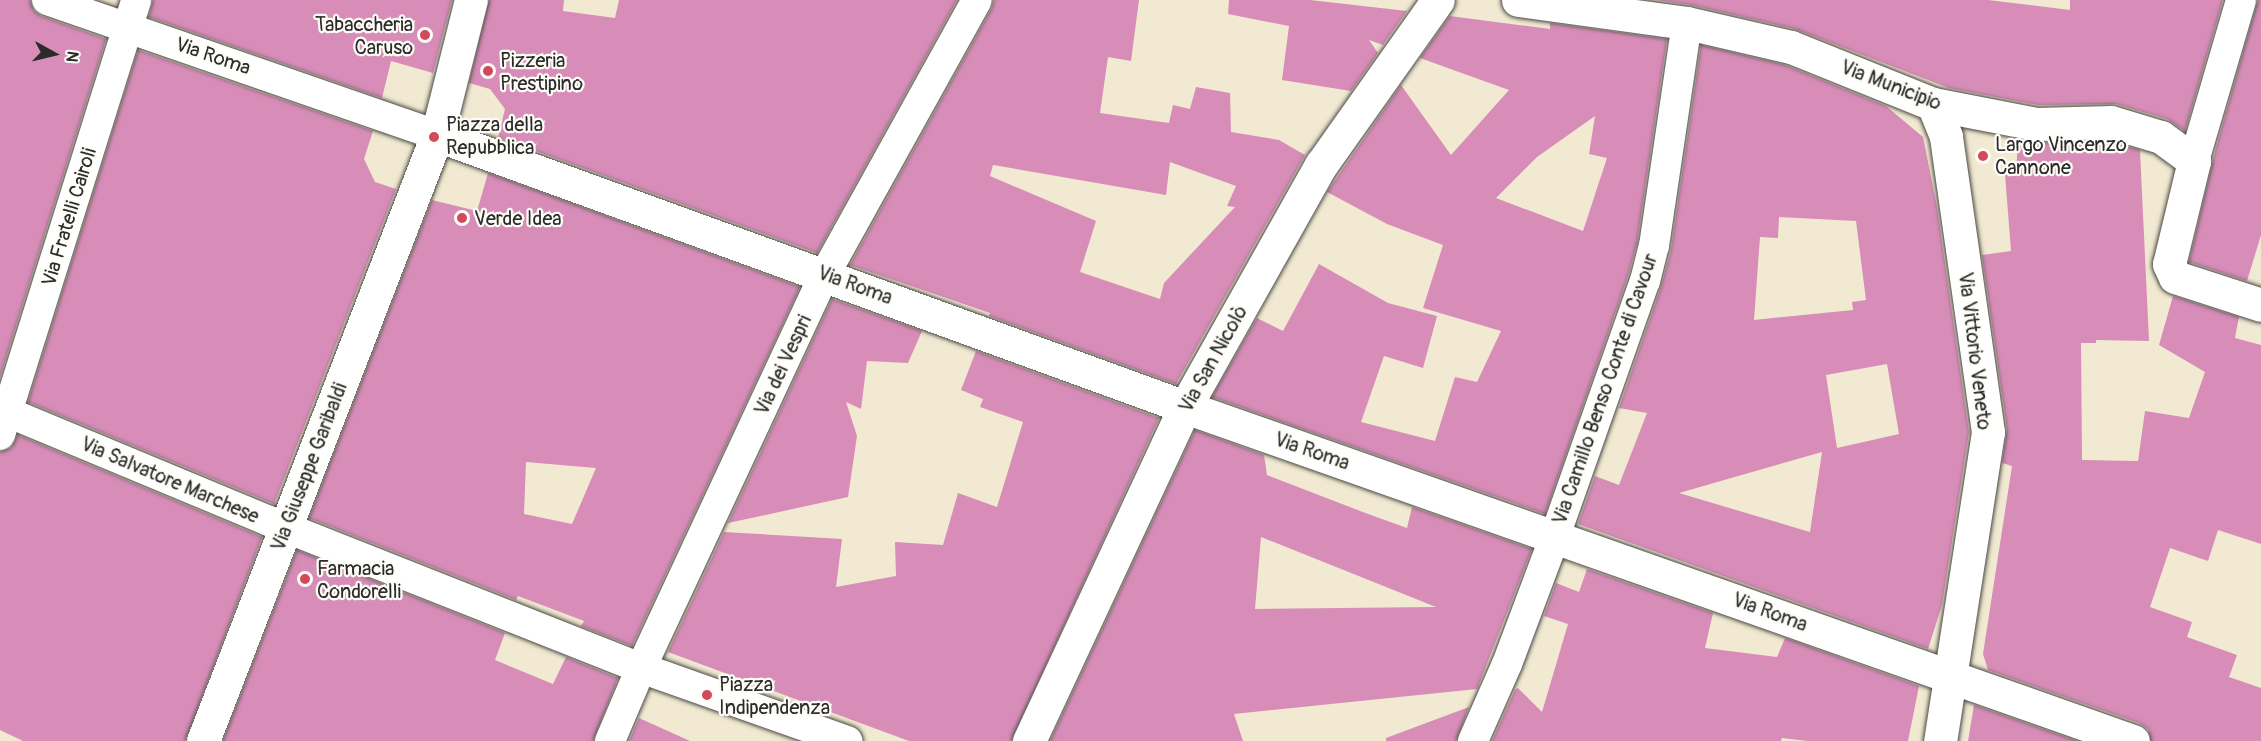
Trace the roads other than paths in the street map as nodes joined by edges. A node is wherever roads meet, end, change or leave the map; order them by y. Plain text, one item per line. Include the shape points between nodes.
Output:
1 (47, 0) edge
2 (471, 0) edge
3 (976, 0) edge
4 (1438, 0) edge
5 (1518, 0) edge
6 (2241, 0) edge
7 (132, 13) edge
8 (1687, 23) junction
9 (1933, 104) junction
10 (437, 135) junction
11 (2194, 161) junction
12 (825, 274) junction
13 (2261, 305) edge
14 (1185, 407) junction
15 (3, 419) edge
16 (285, 528) junction
17 (1555, 536) junction
18 (641, 668) junction
19 (1949, 676) junction
20 (774, 728) edge
21 (203, 741) edge
22 (610, 741) edge
23 (847, 741) edge
24 (1029, 741) edge
25 (1473, 741) edge
26 (1940, 741) edge
27 (2133, 741) edge

1 - 7 street, Via Roma
2 - 10 street
3 - 12 street, Via dei Vespri
4 - 14 street, Via San Nicolò via 1321,165
5 - 8 street, Via Municipio
6 - 11 street
7 - 10 street, Via Roma
7 - 15 street, Via Fratelli Cairoli
8 - 9 street, Via Municipio via 1791,47
8 - 17 street, Via Camillo Benso Conte di Cavour via 1654,246
9 - 11 street, Via Municipio via 2036,124 2111,122 2161,138
9 - 19 street, Via Vittorio Veneto via 1946,137 1988,432
10 - 12 street, Via Roma
10 - 16 street, Via Giuseppe Garibaldi
11 - 13 street via 2169,264 2175,277
12 - 14 street, Via Roma
12 - 18 street, Via dei Vespri
14 - 17 street, Via Roma
14 - 24 street, Via San Nicolò
15 - 16 street, Via Salvatore Marchese
16 - 18 street, Via Salvatore Marchese
16 - 21 street, Via Giuseppe Garibaldi
17 - 19 street, Via Roma
17 - 25 street, Via Camillo Benso Conte di Cavour via 1508,664
18 - 20 street, Via Salvatore Marchese
18 - 22 street, Via dei Vespri
19 - 26 street, Via Vittorio Veneto
19 - 27 street, Via Roma
20 - 23 street, Via Salvatore Marchese

